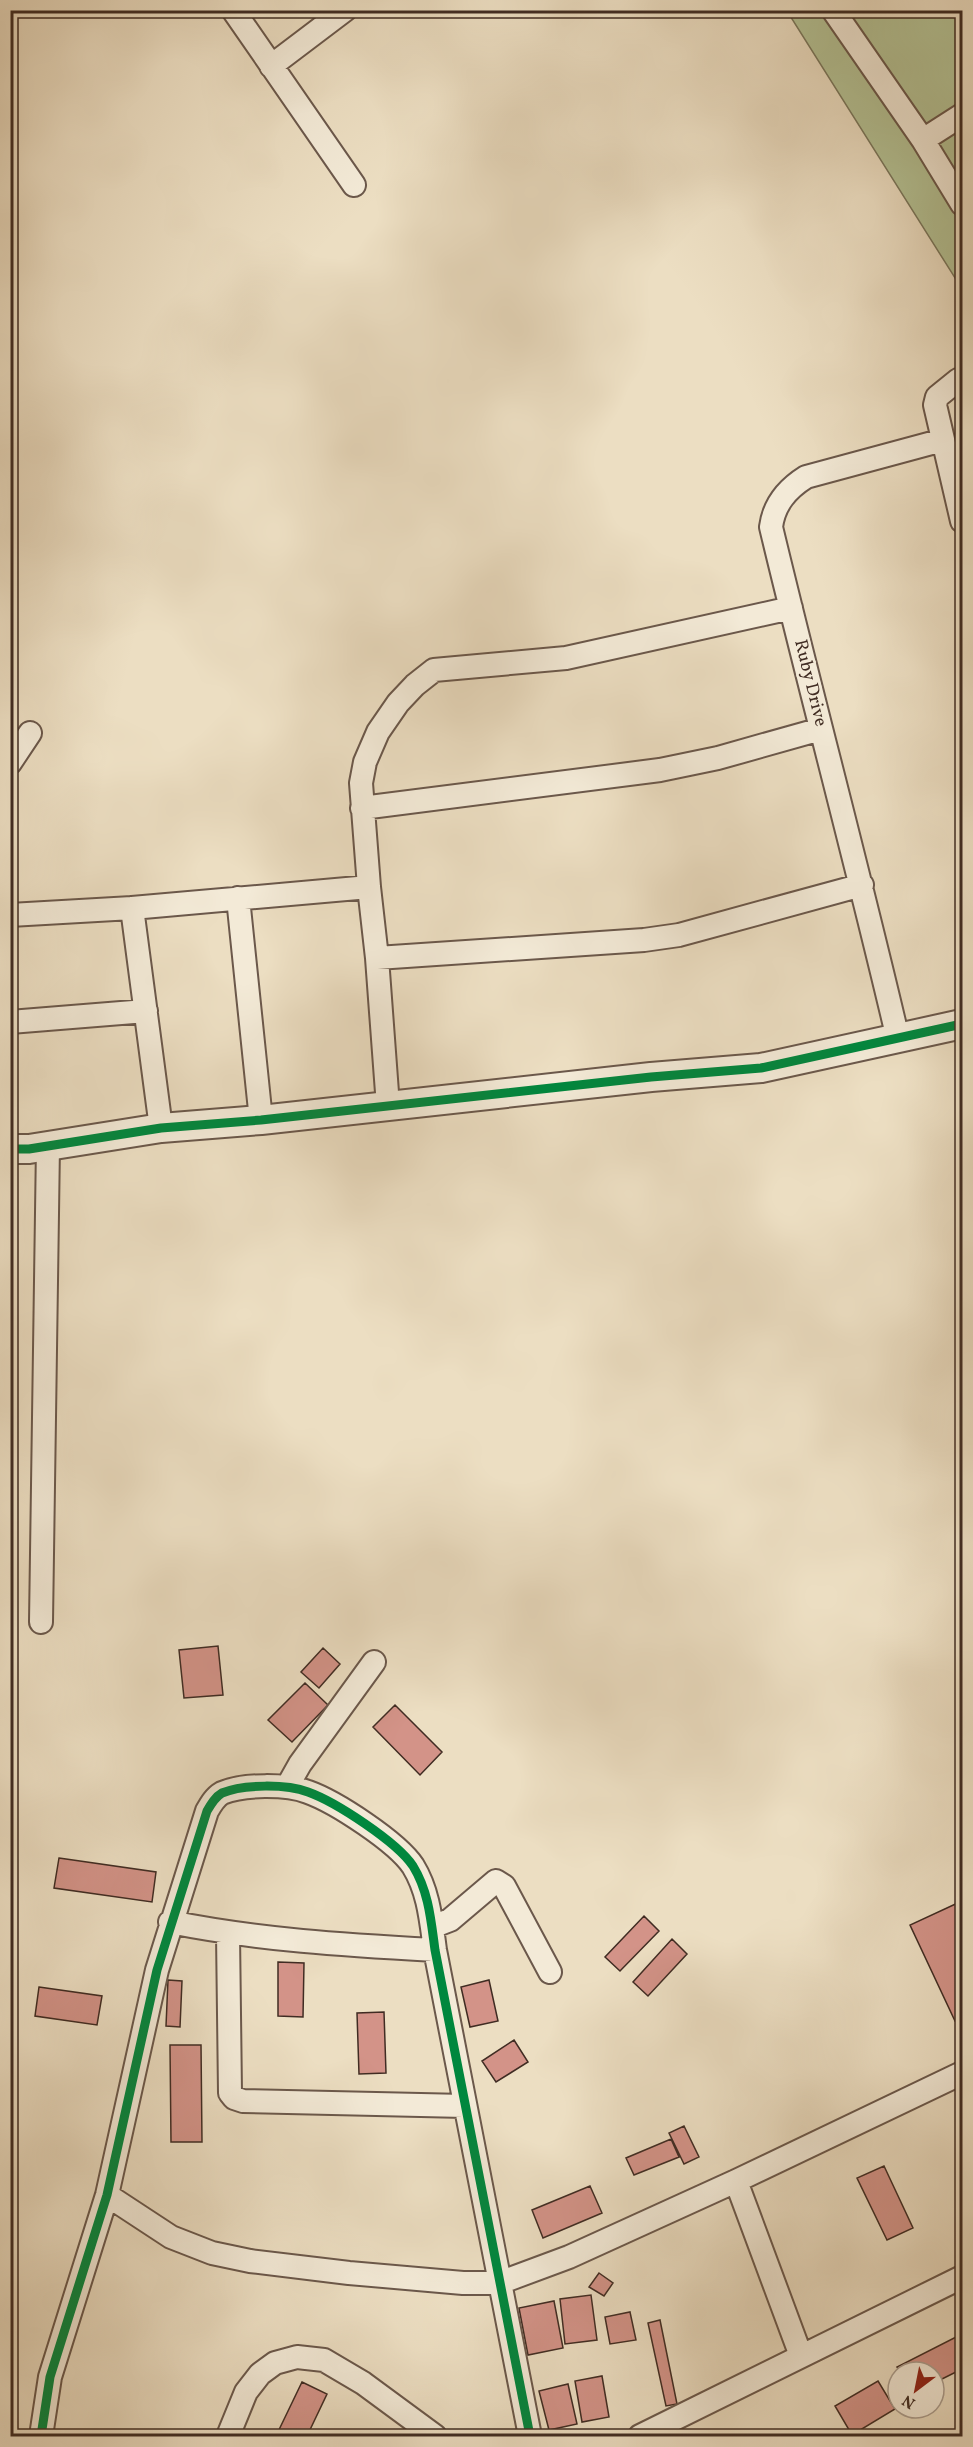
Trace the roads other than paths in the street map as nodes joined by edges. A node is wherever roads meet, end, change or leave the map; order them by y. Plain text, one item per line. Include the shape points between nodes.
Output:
1 (232, 10) edge
2 (345, 10) edge
3 (833, 10) edge
4 (271, 66) junction
5 (963, 115) edge
6 (923, 140) junction
7 (354, 185) dead end
8 (963, 204) edge
9 (958, 380) dead end
10 (943, 440) junction
11 (963, 521) edge
12 (791, 608) junction
13 (821, 729) junction
14 (30, 733) dead end
15 (10, 763) edge
16 (362, 808) junction
17 (862, 885) junction
18 (369, 887) junction
19 (238, 898) junction
20 (132, 908) junction
21 (10, 915) edge
22 (377, 958) junction
23 (146, 1011) junction
24 (10, 1022) edge
25 (963, 1024) edge
26 (897, 1039) junction
27 (388, 1106) junction
28 (261, 1120) junction
29 (161, 1128) junction
30 (48, 1145) junction
31 (10, 1149) edge
32 (41, 1622) dead end
33 (374, 1662) dead end
34 (287, 1788) junction
35 (170, 1923) junction
36 (432, 1927) junction
37 (228, 1934) junction
38 (435, 1950) junction
39 (550, 1972) dead end
40 (963, 2073) edge
41 (465, 2106) junction
42 (736, 2181) junction
43 (106, 2195) junction
44 (963, 2277) edge
45 (499, 2283) junction
46 (801, 2356) junction
47 (41, 2436) edge
48 (228, 2436) edge
49 (435, 2436) edge
50 (530, 2436) edge
51 (640, 2436) edge

1 - 4 street
2 - 4 street
3 - 6 street
4 - 7 street
5 - 6 street
6 - 8 street
9 - 10 street via 937,397 935,405
10 - 11 street
10 - 12 street, Ruby Drive via 806,477 786,493 775,508 771,527
12 - 13 street, Ruby Drive
12 - 16 street via 566,658 434,670 404,697 378,732 363,772
13 - 16 street via 660,770
13 - 17 street, Ruby Drive
14 - 15 street
16 - 18 street
17 - 22 street via 679,935
17 - 26 street, Ruby Drive
18 - 19 street
18 - 22 street
19 - 20 street
19 - 28 street
20 - 21 street
20 - 23 street
22 - 27 street
23 - 24 street
23 - 29 street
25 - 26 street
26 - 27 street via 760,1068
27 - 28 street
28 - 29 street
29 - 30 street
30 - 31 street
30 - 32 street
33 - 34 street
34 - 35 street via 257,1786 221,1794 212,1801
34 - 36 street via 309,1792 396,1846 426,1892
35 - 37 street
35 - 43 street
36 - 38 street
36 - 39 street via 450,1920 496,1881 504,1886
37 - 38 street via 303,1943
37 - 41 street via 230,2093 234,2098
38 - 41 street
40 - 42 street
41 - 45 street
42 - 45 street via 568,2258
42 - 46 street
43 - 45 street via 171,2237 212,2253 349,2273
43 - 47 street via 50,2377
44 - 46 street
45 - 50 street
46 - 51 street
48 - 49 street via 246,2392 260,2374 275,2363 297,2357 324,2360 363,2383

